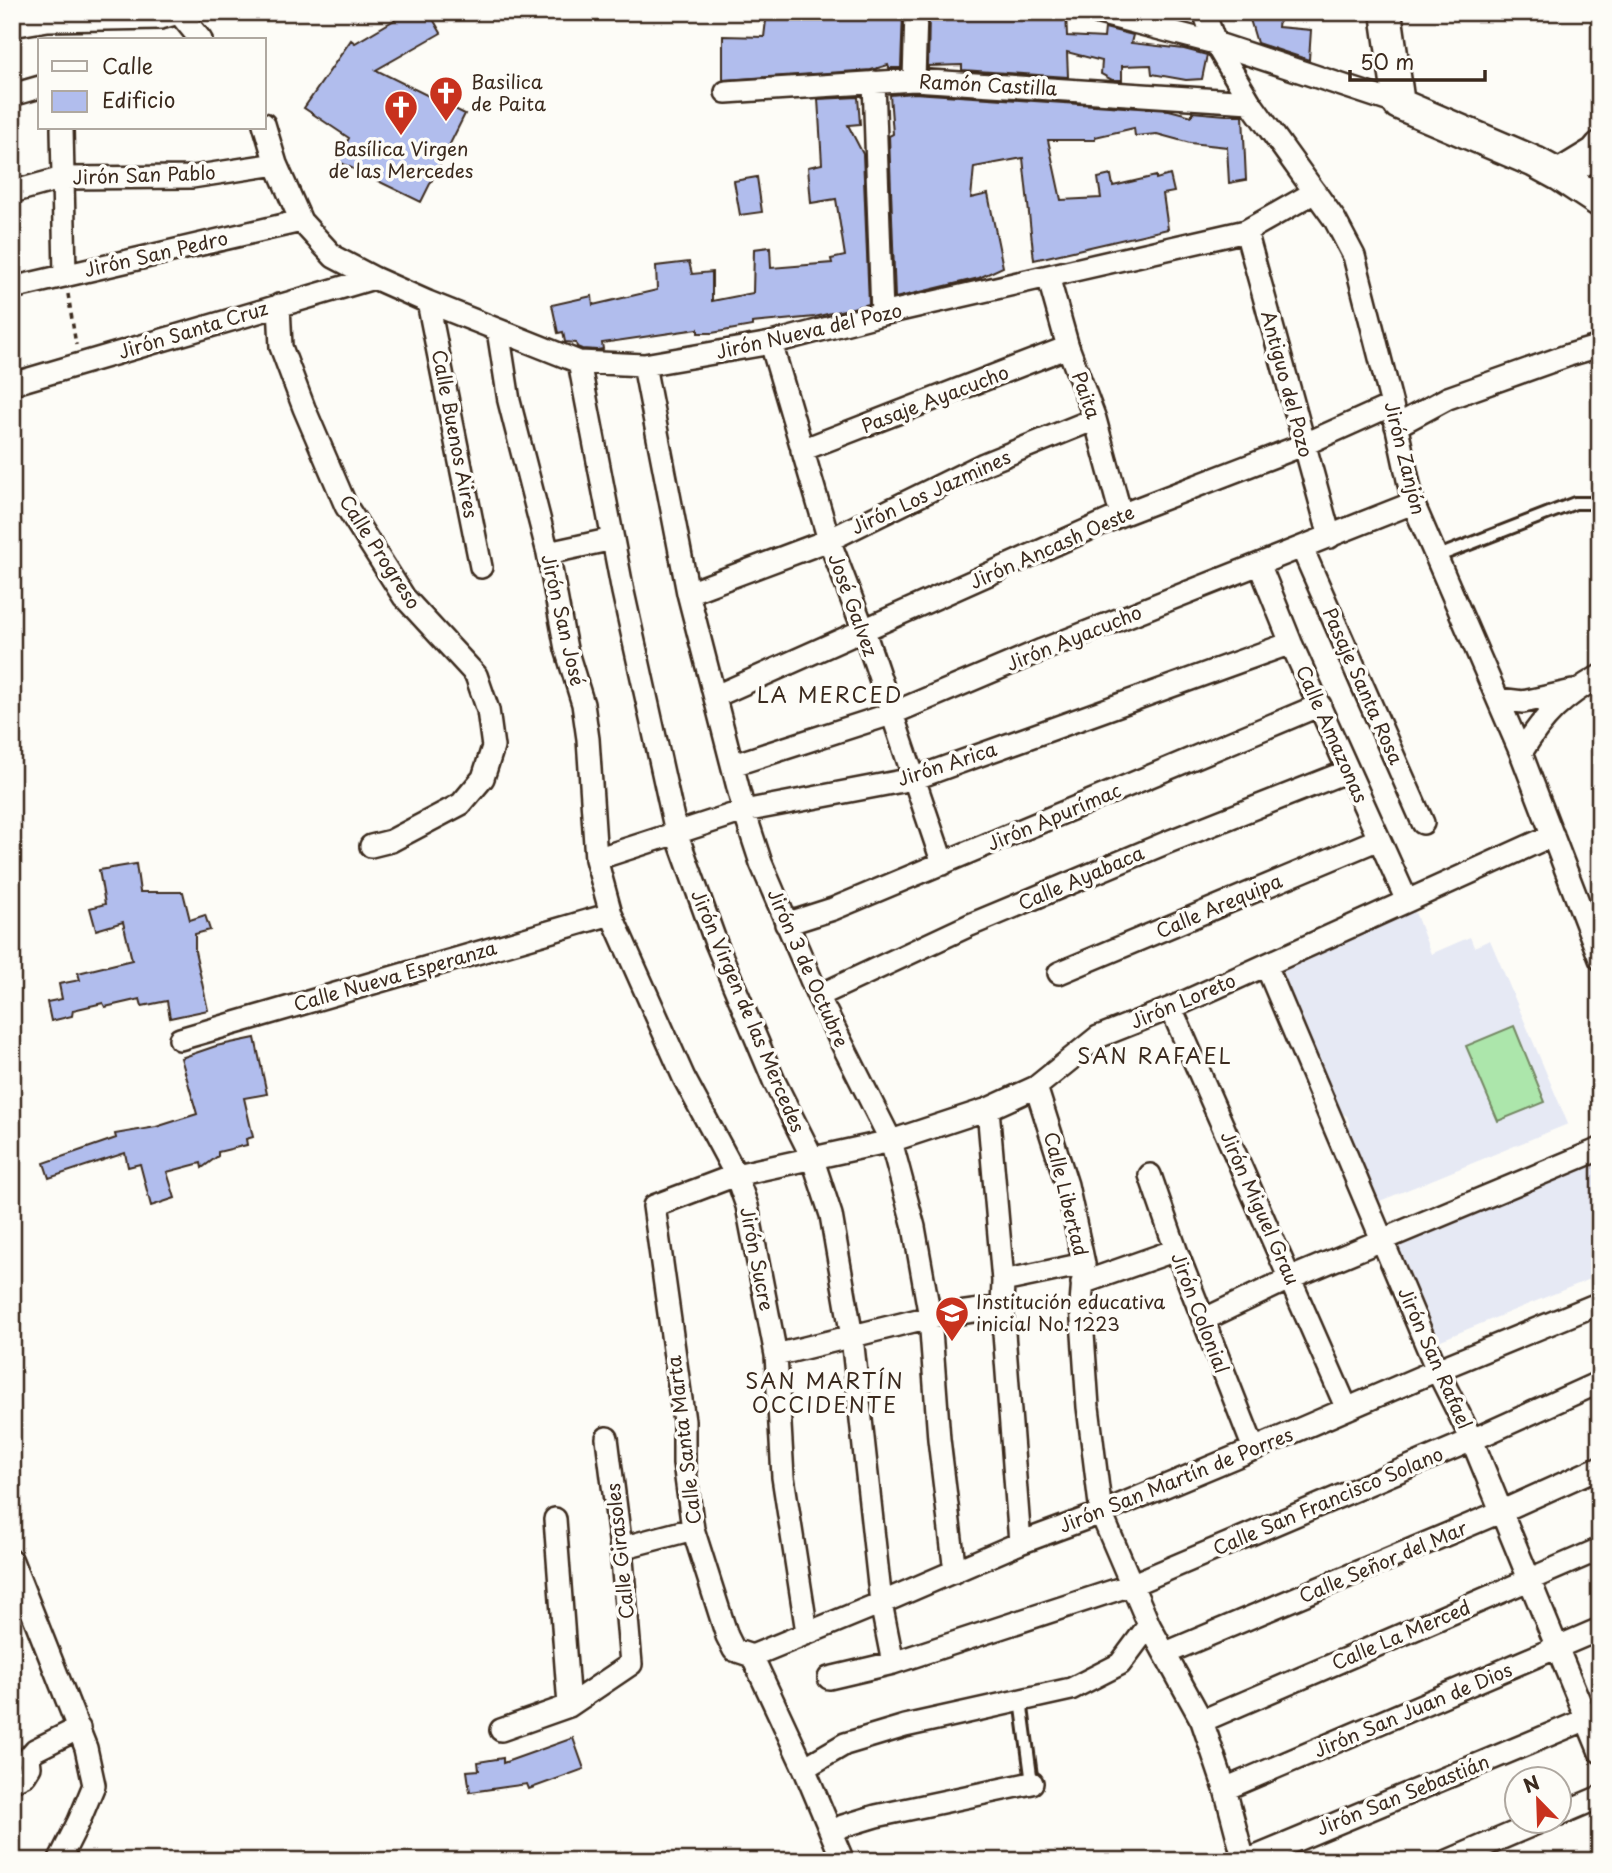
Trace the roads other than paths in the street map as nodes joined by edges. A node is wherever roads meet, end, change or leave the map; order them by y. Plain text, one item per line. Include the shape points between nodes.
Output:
1 (916, 12) edge
2 (1095, 12) edge
3 (1203, 12) edge
4 (1387, 12) edge
5 (179, 13) edge
6 (12, 26) edge
7 (199, 38) edge
8 (1215, 43) junction
9 (914, 80) junction
10 (874, 82) junction
11 (38, 88) edge
12 (726, 92) dead end
13 (12, 95) edge
14 (1250, 102) junction
15 (1399, 104) junction
16 (62, 130) edge
17 (266, 130) edge
18 (1600, 147) edge
19 (276, 164) junction
20 (1559, 175) junction
21 (63, 178) junction
22 (12, 192) edge
23 (1315, 192) junction
24 (1600, 202) edge
25 (301, 221) junction
26 (1246, 230) junction
27 (65, 275) junction
28 (1048, 276) junction
29 (374, 278) junction
30 (12, 288) edge
31 (428, 302) junction
32 (279, 305) junction
33 (882, 314) junction
34 (498, 330) junction
35 (771, 343) junction
36 (1600, 346) edge
37 (1068, 347) junction
38 (579, 362) junction
39 (644, 365) junction
40 (12, 384) edge
41 (1394, 416) junction
42 (1095, 419) junction
43 (1303, 445) junction
44 (802, 450) junction
45 (1413, 503) junction
46 (1600, 507) edge
47 (1121, 515) junction
48 (1330, 537) junction
49 (613, 539) junction
50 (829, 540) junction
51 (1302, 548) junction
52 (548, 553) junction
53 (1436, 557) junction
54 (1260, 566) junction
55 (481, 567) dead end
56 (688, 593) junction
57 (864, 631) junction
58 (1291, 643) junction
59 (1600, 676) edge
60 (1575, 690) junction
61 (716, 696) junction
62 (1498, 699) junction
63 (1320, 705) junction
64 (891, 714) junction
65 (1521, 753) junction
66 (733, 765) junction
67 (1348, 771) junction
68 (913, 779) junction
69 (744, 811) junction
70 (1423, 823) dead end
71 (676, 832) junction
72 (1553, 835) junction
73 (1379, 839) junction
74 (371, 846) dead end
75 (596, 859) junction
76 (943, 864) junction
77 (1407, 901) junction
78 (611, 914) junction
79 (786, 924) junction
80 (1595, 935) edge
81 (1600, 959) edge
82 (1266, 965) junction
83 (1059, 972) dead end
84 (818, 996) junction
85 (1171, 1008) junction
86 (180, 1039) dead end
87 (1036, 1087) junction
88 (988, 1109) junction
89 (891, 1141) junction
90 (1600, 1149) edge
91 (812, 1157) junction
92 (736, 1175) junction
93 (1150, 1175) dead end
94 (654, 1206) joint
95 (1383, 1240) junction
96 (1176, 1250) junction
97 (1083, 1273) junction
98 (1291, 1278) junction
99 (1003, 1281) junction
100 (1600, 1303) edge
101 (1002, 1307) junction
102 (930, 1317) junction
103 (1203, 1320) junction
104 (852, 1337) junction
105 (776, 1355) junction
106 (1437, 1370) junction
107 (1600, 1382) edge
108 (1347, 1409) junction
109 (607, 1438) dead end
110 (1472, 1440) junction
111 (1254, 1449) junction
112 (1600, 1467) edge
113 (1500, 1512) junction
114 (1101, 1513) junction
115 (555, 1519) dead end
116 (693, 1529) junction
117 (1020, 1543) junction
118 (621, 1548) junction
119 (1600, 1549) edge
120 (12, 1562) edge
121 (954, 1572) junction
122 (1529, 1580) junction
123 (1131, 1584) junction
124 (881, 1603) junction
125 (1149, 1625) junction
126 (1600, 1629) edge
127 (807, 1632) junction
128 (1557, 1647) junction
129 (1166, 1653) junction
130 (752, 1656) junction
131 (893, 1663) junction
132 (829, 1678) dead end
133 (1021, 1700) junction
134 (569, 1706) junction
135 (1593, 1717) edge
136 (1202, 1721) junction
137 (79, 1728) junction
138 (501, 1730) dead end
139 (1600, 1752) edge
140 (804, 1768) junction
141 (12, 1780) edge
142 (1032, 1783) joint
143 (1225, 1789) junction
144 (1600, 1797) edge
145 (1574, 1808) edge
146 (832, 1833) junction
147 (1513, 1834) edge
148 (60, 1861) edge
149 (843, 1861) edge
150 (1245, 1861) edge
151 (1448, 1861) edge

1 - 9 street
2 - 8 street
3 - 8 street, Jirón Zanjón
4 - 15 main road
5 - 6 street via 161,18 48,20
5 - 7 street
8 - 14 street, Jirón Zanjón
8 - 15 street
9 - 10 street, Ramón Castilla
9 - 14 street, Ramón Castilla
10 - 12 street, Ramón Castilla
10 - 33 street
11 - 13 street
14 - 23 street, Jirón Zanjón
15 - 20 main road
16 - 21 street
17 - 19 street, Jirón Nueva del Pozo
18 - 20 main road
19 - 21 street, Jirón San Pablo via 192,177
19 - 25 street, Jirón Nueva del Pozo
20 - 24 main road
21 - 22 street, Jirón San Pablo
21 - 27 street
23 - 26 street, Jirón Nueva del Pozo
23 - 41 street, Jirón Zanjón via 1354,256
25 - 27 street, Jirón San Pedro
25 - 29 street, Jirón Nueva del Pozo via 334,257
26 - 28 street, Jirón Nueva del Pozo
26 - 43 street, Antiguo del Pozo
27 - 30 street, Jirón San Pedro
28 - 33 street, Jirón Nueva del Pozo
28 - 37 street, Paita
29 - 31 street, Jirón Nueva del Pozo
29 - 32 street, Jirón Santa Cruz
31 - 34 street, Jirón Nueva del Pozo
31 - 55 street, Calle Buenos Aires
32 - 40 street, Jirón Santa Cruz
32 - 74 street, Calle Progreso via 281,347 346,506 404,597 476,676 488,710 493,747 483,778 461,804 391,841
33 - 35 street, Jirón Nueva del Pozo
34 - 38 street, Jirón Nueva del Pozo
34 - 52 street, Jirón San José via 509,401
35 - 39 street, Jirón Nueva del Pozo
35 - 44 street, José Galvez
36 - 41 street, Jirón Ancash Oeste
37 - 42 street, Paita
37 - 44 street, Pasaje Ayacucho
38 - 39 street, Jirón Nueva del Pozo
38 - 49 street, Jirón Virgen de las Mercedes
39 - 56 street, Jirón 3 de Octubre
41 - 43 street, Jirón Ancash Oeste
41 - 45 street, Jirón Zanjón
42 - 47 street, Paita
42 - 50 street, Jirón Los Jazmines via 984,464
43 - 47 street, Jirón Ancash Oeste
43 - 48 street, Antiguo del Pozo
44 - 50 street, José Galvez
45 - 48 street, Jirón Ayacucho
45 - 53 street, Jirón Zanjón
46 - 53 lane via 1575,503
47 - 57 street, Jirón Ancash Oeste
48 - 51 street, Jirón Ayacucho
49 - 52 street
49 - 71 street, Jirón Virgen de las Mercedes
50 - 56 street, Jirón Los Jazmines
50 - 57 street, José Galvez
51 - 54 street, Jirón Ayacucho
51 - 70 street, Pasaje Santa Rosa
52 - 75 street, Jirón San José via 557,613 583,704
53 - 62 street, Jirón Zanjón
54 - 58 street, Calle Amazonas
54 - 64 street, Jirón Ayacucho
56 - 61 street, Jirón 3 de Octubre
57 - 61 street, Jirón Ancash Oeste
57 - 64 street, José Galvez
58 - 63 street, Calle Amazonas
58 - 68 street, Jirón Arica
59 - 60 street
60 - 62 street via 1523,702
60 - 65 street via 1540,722
61 - 66 street, Jirón 3 de Octubre
62 - 65 street, Jirón Zanjón
63 - 67 street, Calle Amazonas
63 - 76 street, Jirón Apurímac
64 - 66 street, Jirón Ayacucho
64 - 68 street, José Galvez
65 - 72 street, Jirón Zanjón
66 - 69 street, Jirón 3 de Octubre
67 - 73 street, Calle Amazonas
67 - 84 street, Calle Ayabaca via 970,925
68 - 69 street, Jirón Arica
68 - 76 street, José Galvez
69 - 71 street, Jirón Arica
69 - 79 street, Jirón 3 de Octubre
71 - 75 street, Jirón Arica
71 - 91 street, Jirón Virgen de las Mercedes via 740,1001
72 - 77 street, Jirón Loreto
72 - 80 street, Jirón Zanjón
73 - 77 street, Calle Amazonas
73 - 83 street, Calle Arequipa
75 - 78 street, Jirón San José
76 - 79 street, Jirón Apurímac
77 - 82 street, Jirón Loreto
78 - 86 street, Calle Nueva Esperanza
78 - 92 street, Jirón Sucre via 684,1078
79 - 84 street, Jirón 3 de Octubre
80 - 81 street, Jirón Zanjón
82 - 85 street, Jirón Loreto
82 - 95 street, Jirón San Rafael
84 - 89 street, Jirón 3 de Octubre
85 - 87 street, Jirón Loreto via 1098,1037
85 - 98 street, Jirón Miguel Grau
87 - 88 street, Jirón Loreto
87 - 97 street, Calle Libertad via 1067,1185
88 - 89 street, Jirón Loreto
88 - 99 street
89 - 91 street, Jirón Loreto
89 - 102 street, Jirón 3 de Octubre via 914,1227
90 - 95 street
91 - 92 street, Jirón Loreto
91 - 104 street, Jirón Virgen de las Mercedes via 831,1215
92 - 94 street, Jirón Loreto
92 - 105 street, Jirón Sucre via 753,1230
93 - 96 street, Jirón Colonial
94 - 116 street, Calle Santa Marta via 684,1421
95 - 98 street
95 - 106 street, Jirón San Rafael
96 - 97 street
96 - 103 street, Jirón Colonial
97 - 99 street
97 - 114 street, Calle Libertad via 1087,1395
98 - 103 street
98 - 108 street, Jirón Miguel Grau
99 - 101 street
100 - 106 street, Jirón San Martín de Porres
101 - 102 street
101 - 117 street
102 - 104 street
102 - 121 street, Jirón 3 de Octubre
103 - 111 street, Jirón Colonial
104 - 105 street
104 - 124 street, Jirón Virgen de las Mercedes
105 - 127 street, Jirón Sucre via 783,1477
106 - 108 street, Jirón San Martín de Porres
106 - 110 street, Jirón San Rafael
107 - 110 street, Calle San Francisco Solano
108 - 111 street, Jirón San Martín de Porres
109 - 118 street, Calle Girasoles
110 - 113 street, Jirón San Rafael
110 - 123 street, Calle San Francisco Solano
111 - 114 street, Jirón San Martín de Porres
112 - 113 street, Calle Señor del Mar
113 - 122 street, Jirón San Rafael
113 - 129 street, Calle Señor del Mar
114 - 117 street, Jirón San Martín de Porres
114 - 123 street, Calle Libertad
115 - 134 street
116 - 118 street
116 - 130 street, Calle Santa Marta via 727,1636 734,1650
117 - 121 street, Jirón San Martín de Porres
118 - 134 street, Calle Girasoles via 631,1664
119 - 122 street, Calle La Merced
120 - 137 street
121 - 124 street, Jirón San Martín de Porres
122 - 128 street, Jirón San Rafael
122 - 136 street, Calle La Merced
123 - 125 street, Calle Libertad
123 - 131 street, Calle San Francisco Solano
124 - 127 street, Jirón San Martín de Porres
124 - 131 street, Jirón Virgen de las Mercedes
125 - 129 street, Calle Libertad
125 - 133 street via 1120,1664 1071,1689
126 - 128 street, Jirón San Juan de Dios
127 - 130 street, Jirón San Martín de Porres
128 - 135 street, Jirón San Rafael
128 - 143 street, Jirón San Juan de Dios
129 - 136 street, Calle Libertad
130 - 140 street
131 - 132 street, Calle San Francisco Solano
133 - 140 street via 845,1744
133 - 142 lane
134 - 138 street
135 - 139 street, Jirón San Rafael
135 - 150 street, Jirón San Sebastián
136 - 143 street, Calle Libertad
137 - 141 street via 35,1750 25,1775
137 - 148 street via 94,1785
140 - 146 street
142 - 146 street via 876,1816
143 - 150 street, Calle Libertad
144 - 145 street
146 - 149 street
147 - 151 street

